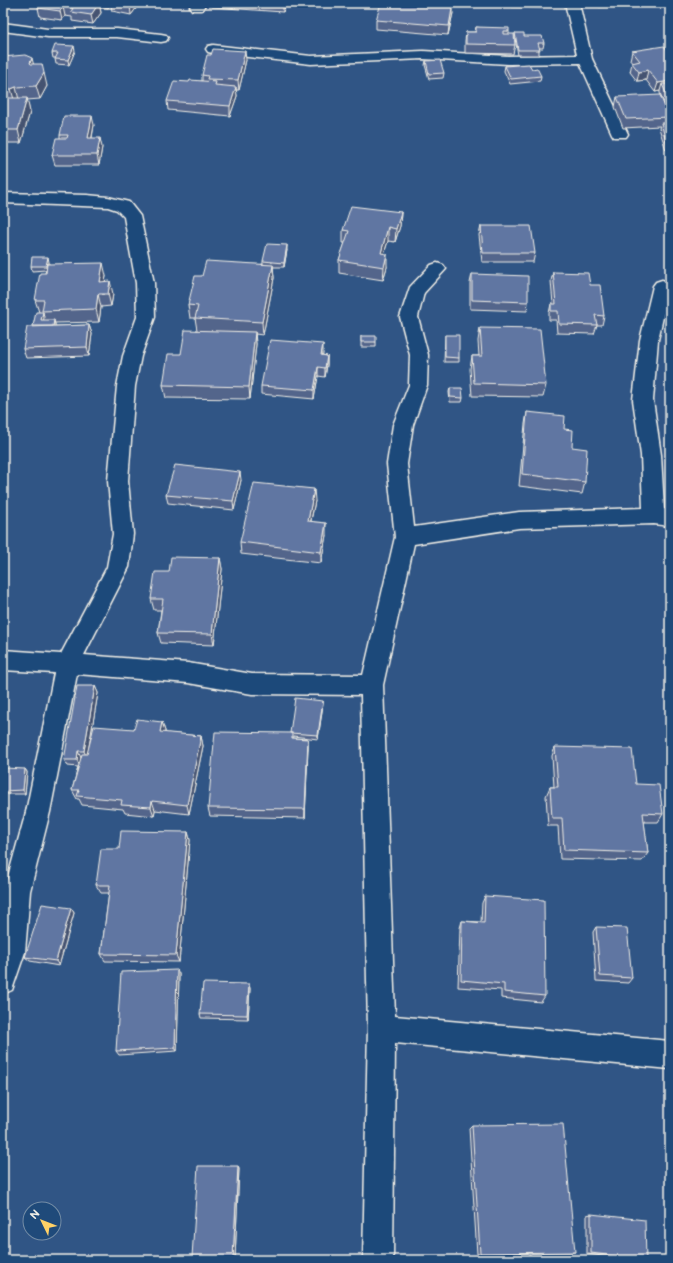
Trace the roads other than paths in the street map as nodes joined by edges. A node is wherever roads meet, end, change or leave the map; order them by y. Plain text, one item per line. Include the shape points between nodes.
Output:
1 (572, 3) edge
2 (3, 28) edge
3 (161, 38) dead end
4 (213, 49) edge
5 (585, 59) junction
6 (620, 134) dead end
7 (3, 198) edge
8 (437, 269) dead end
9 (662, 286) dead end
10 (662, 517) edge
11 (405, 538) junction
12 (3, 660) edge
13 (67, 665) junction
14 (372, 685) junction
15 (3, 981) edge
16 (382, 1028) junction
17 (670, 1055) edge
18 (378, 1260) edge

1 - 5 street
2 - 3 street via 48,33 117,33
4 - 5 street via 311,60 423,55 508,60
5 - 6 street
7 - 13 street via 87,200 123,206 132,216 145,283 146,317 132,356 122,424 118,481 123,534 118,568
8 - 11 street via 416,291 409,318 419,355 418,385 403,425 397,464
9 - 10 street via 649,340 643,400
10 - 11 street via 519,520
11 - 14 street
12 - 13 street
13 - 14 street via 188,673 252,684
13 - 15 street via 38,812 17,891 12,952
14 - 16 street
16 - 17 street
16 - 18 street

